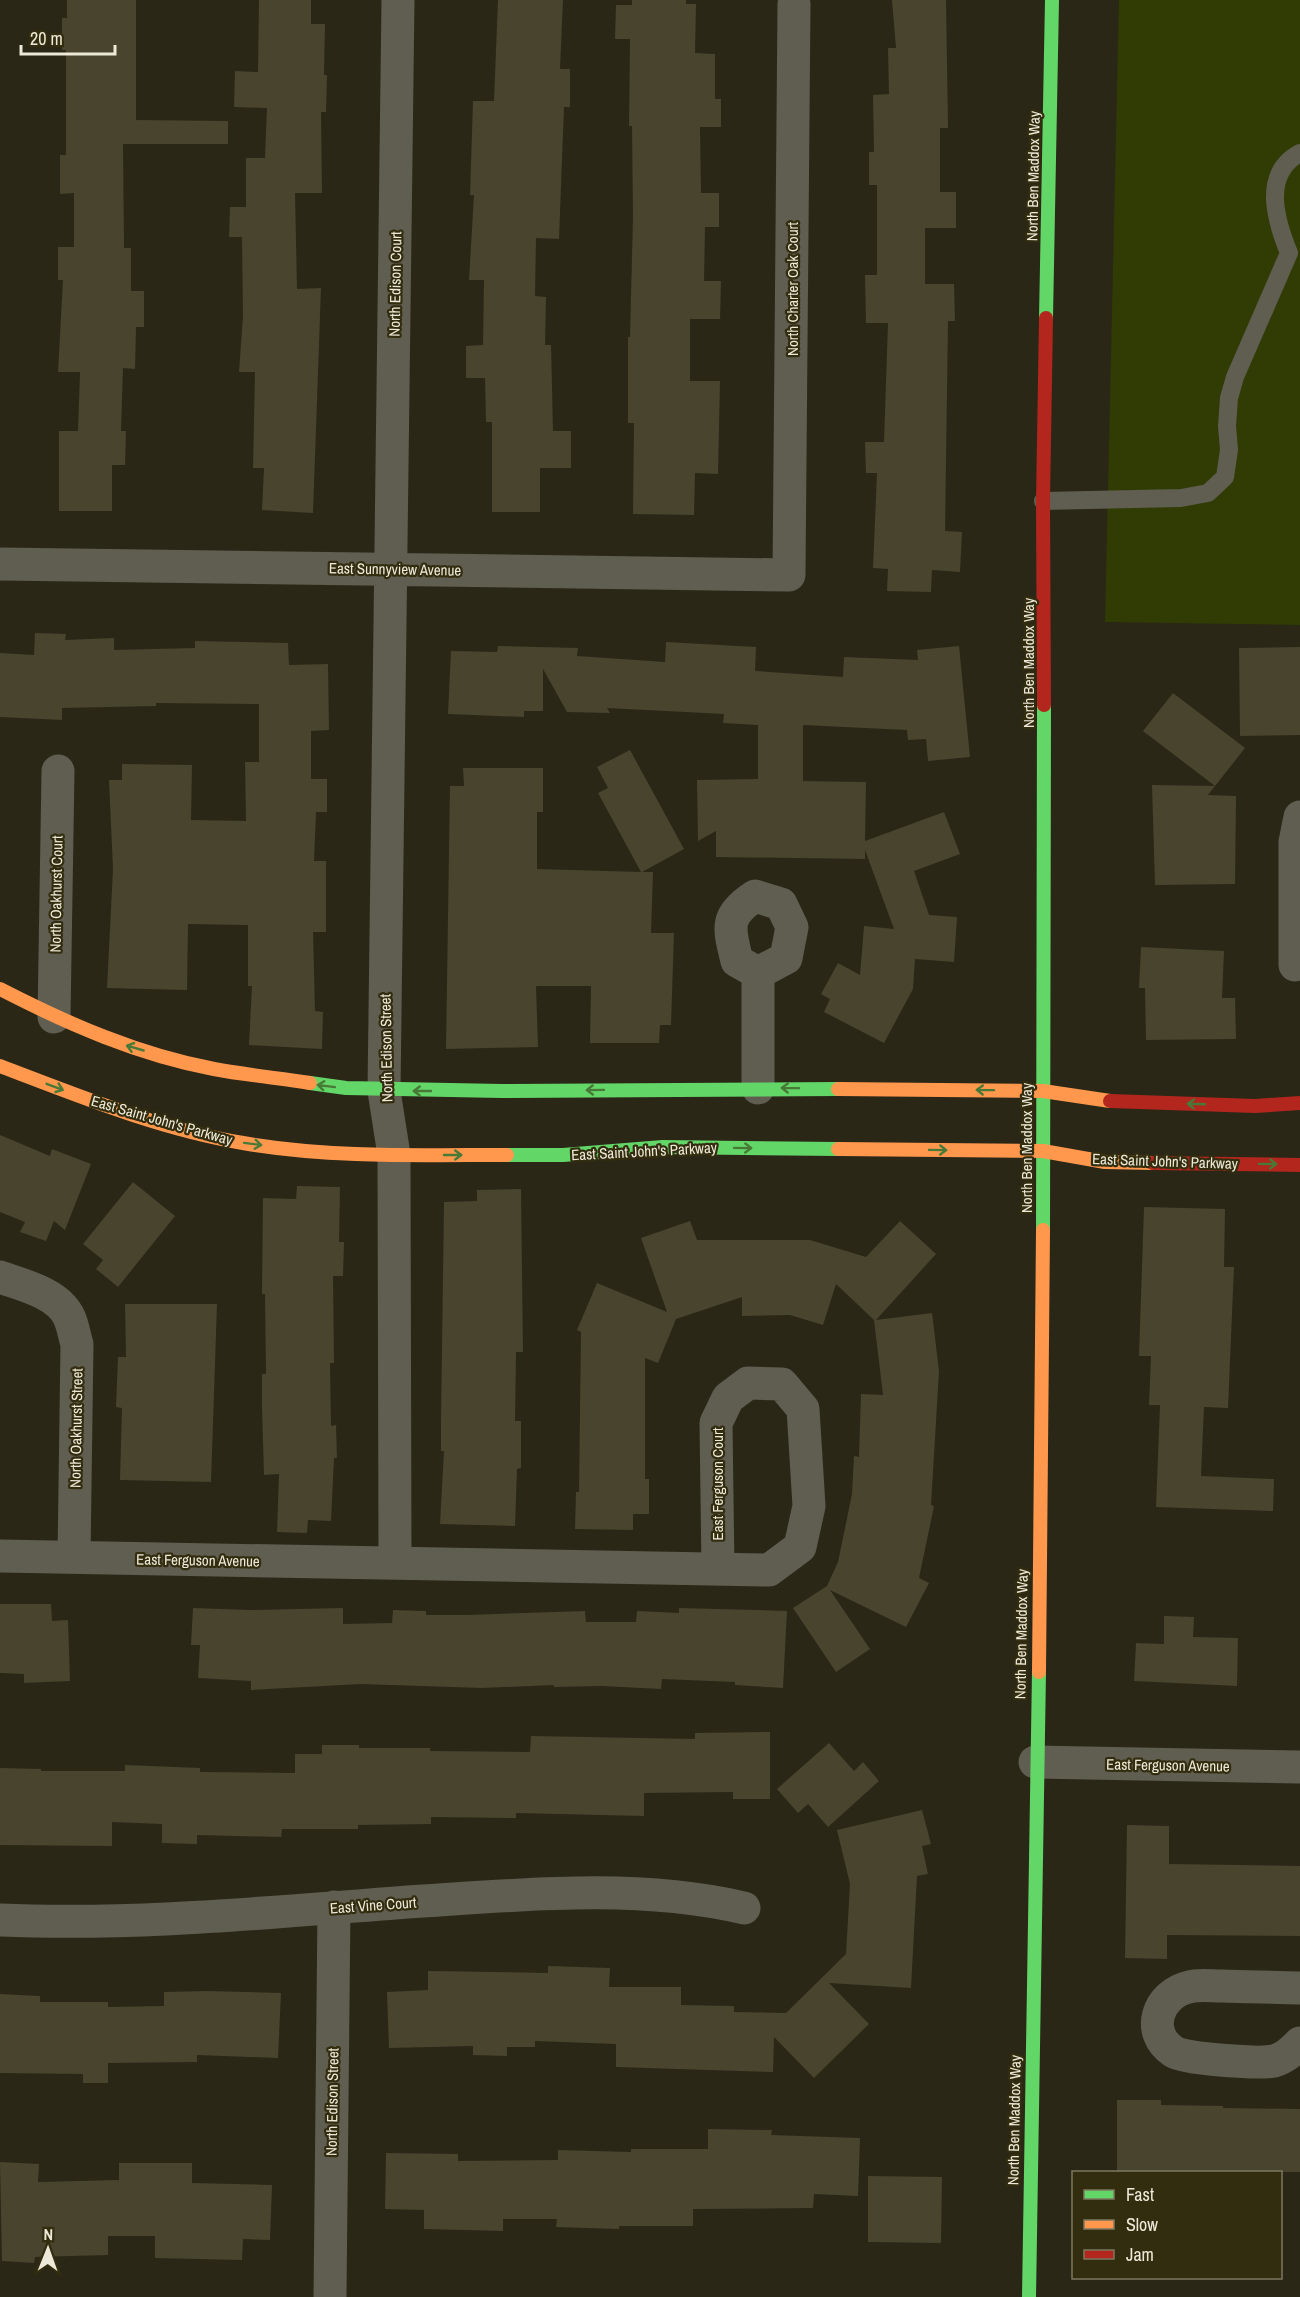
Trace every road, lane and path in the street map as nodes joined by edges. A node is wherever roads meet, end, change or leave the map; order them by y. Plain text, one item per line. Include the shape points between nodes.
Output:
1 (398, 0) edge
2 (1052, 0) edge
3 (794, 4) dead end
4 (1300, 153) edge
5 (1294, 253) edge
6 (1044, 501) junction
7 (0, 564) edge
8 (392, 568) junction
9 (789, 575) joint
10 (58, 771) dead end
11 (1300, 817) edge
12 (1295, 965) dead end
13 (758, 973) dead end
14 (0, 989) edge
15 (54, 1017) junction
16 (0, 1066) edge
17 (758, 1088) junction
18 (384, 1090) junction
19 (1043, 1090) junction
20 (1300, 1103) edge
21 (1043, 1151) junction
22 (394, 1155) junction
23 (1300, 1165) edge
24 (0, 1277) edge
25 (0, 1556) edge
26 (74, 1557) junction
27 (395, 1563) junction
28 (718, 1569) junction
29 (1035, 1762) junction
30 (1300, 1767) edge
31 (334, 1907) junction
32 (744, 1908) dead end
33 (0, 1920) edge
34 (1300, 1988) edge
35 (1300, 2043) edge
36 (330, 2297) edge
37 (1029, 2297) edge

1 - 8 street, North Edison Court
2 - 6 main road, North Ben Maddox Way
3 - 9 street, North Charter Oak Court
4 - 5 lane via 1279,174 1274,196 1278,225
5 - 6 lane via 1235,377 1229,398 1225,477 1208,493 1181,498
6 - 19 main road, North Ben Maddox Way
7 - 8 street, East Sunnyview Avenue
8 - 9 street, East Sunnyview Avenue
8 - 18 street, North Edison Street
10 - 15 street, North Oakhurst Court
11 - 12 street via 1295,842
13 - 17 street
14 - 15 main road
18 -> 15 main road via 281,1081 213,1069 127,1046
16 -> 22 main road, East Saint John's Parkway via 104,1106 195,1133 288,1149
17 -> 18 main road
19 -> 17 main road
18 - 22 street, North Edison Street
20 -> 19 main road via 1255,1106 1115,1102
19 - 21 main road, North Ben Maddox Way
22 -> 21 main road, East Saint John's Parkway via 563,1155 663,1147
21 -> 23 main road, East Saint John's Parkway via 1105,1162
21 - 29 main road, North Ben Maddox Way
22 - 27 street, North Edison Street
24 - 26 street, North Oakhurst Street via 43,1293 58,1305 68,1315 77,1344
25 - 26 street, East Ferguson Avenue
26 - 27 street, East Ferguson Avenue
27 - 28 street, East Ferguson Court
28 - 28 street, East Ferguson Court via 769,1570 800,1547 809,1506 803,1409 782,1384 748,1383 728,1398 716,1423
29 - 30 street, East Ferguson Avenue
29 - 37 main road, North Ben Maddox Way
31 - 32 street, East Vine Court via 503,1895 648,1893
31 - 33 street, East Vine Court via 148,1920
31 - 36 street, North Edison Street
34 - 35 street via 1192,1986 1174,1991 1162,2003 1157,2020 1161,2040 1174,2053 1191,2058 1273,2061 1290,2054

